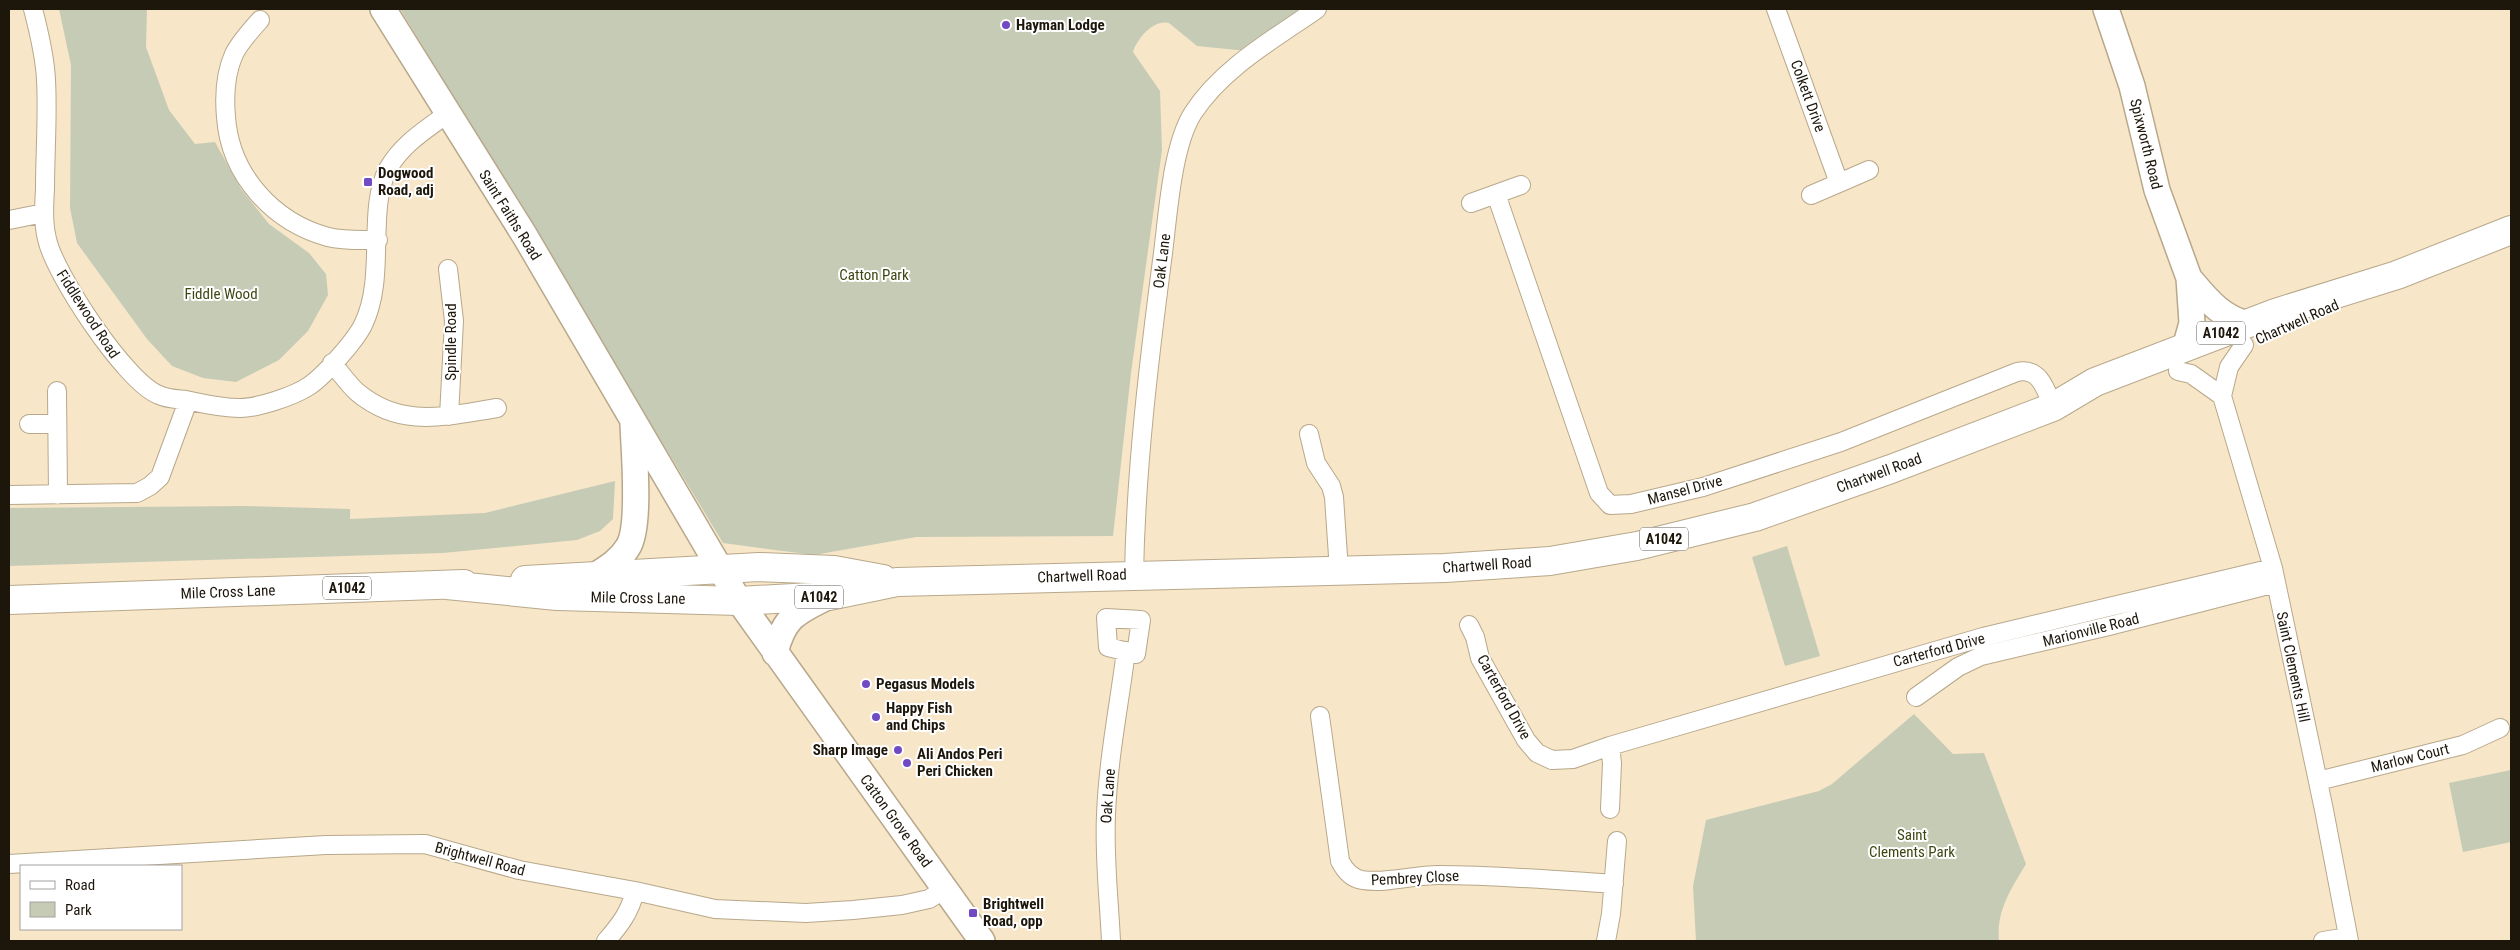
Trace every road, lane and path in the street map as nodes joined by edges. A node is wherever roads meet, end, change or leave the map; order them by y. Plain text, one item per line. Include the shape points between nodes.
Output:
1 (33, 9) edge
2 (383, 9) edge
3 (1317, 9) edge
4 (1776, 9) edge
5 (2106, 9) edge
6 (260, 20) dead end
7 (447, 114) junction
8 (1869, 170) dead end
9 (1839, 183) junction
10 (1521, 185) dead end
11 (1496, 194) junction
12 (1811, 195) dead end
13 (1471, 203) dead end
14 (44, 213) junction
15 (9, 220) edge
16 (2511, 230) edge
17 (378, 240) junction
18 (448, 269) dead end
19 (2190, 278) junction
20 (2246, 334) junction
21 (2182, 359) junction
22 (332, 363) junction
23 (57, 391) dead end
24 (2222, 396) junction
25 (188, 401) junction
26 (2052, 407) junction
27 (497, 408) dead end
28 (449, 416) junction
29 (633, 423) junction
30 (29, 424) dead end
31 (57, 424) junction
32 (1309, 434) dead end
33 (9, 494) edge
34 (58, 494) junction
35 (720, 570) junction
36 (1339, 571) junction
37 (1134, 574) junction
38 (596, 575) junction
39 (2274, 576) junction
40 (897, 582) junction
41 (447, 585) junction
42 (829, 596) junction
43 (9, 600) edge
44 (739, 601) junction
45 (1469, 625) dead end
46 (1126, 651) dead end
47 (775, 653) junction
48 (1916, 697) dead end
49 (1320, 716) dead end
50 (2500, 728) dead end
51 (1610, 746) junction
52 (2318, 780) junction
53 (1610, 809) dead end
54 (1616, 841) dead end
55 (9, 864) edge
56 (1614, 884) junction
57 (946, 890) junction
58 (634, 891) junction
59 (2349, 939) edge
60 (606, 941) edge
61 (982, 941) edge
62 (1111, 941) edge
63 (1606, 941) edge
64 (2323, 941) edge

1 - 14 street, Fiddlewood Road via 46,80
2 - 7 street, Saint Faiths Road
3 - 37 street, Oak Lane via 1245,60 1210,91 1192,115 1180,144 1149,358
4 - 9 street, Colkett Drive
5 - 19 street, Spixworth Road via 2132,86 2157,190
6 - 17 street via 235,51 226,74 227,129 246,178 283,217 308,230 330,237
7 - 17 street, Fiddlewood Road via 416,136 387,170 381,191
7 - 29 street, Saint Faiths Road via 524,236
8 - 9 street
9 - 12 street
10 - 11 street
11 - 13 street
11 - 26 street, Mansel Drive via 1599,492 1610,505 1631,504 1703,487 1841,442 2017,372 2032,372 2038,376
14 - 15 street
14 - 25 street, Fiddlewood Road via 46,238 52,257 110,351 129,373 158,395
16 - 20 highway, Chartwell Road / A1042 via 2397,275 2288,308
17 - 22 street, Fiddlewood Road via 371,304 362,327
18 - 28 street, Spindle Road via 454,320
19 - 20 street, Spixworth Road
19 - 21 street, Spixworth Road via 2192,323
20 - 21 highway, Chartwell Road / A1042
20 - 24 street, Saint Clements Hill via 2228,367
21 - 24 street via 2198,378
21 - 26 highway, Chartwell Road / A1042 via 2095,382
22 - 25 street, Fiddlewood Road via 308,387 255,406 216,408
22 - 28 street via 356,391 374,405 396,414 421,418
23 - 31 street
24 - 39 street, Saint Clements Hill
25 - 34 street via 160,477 150,486 137,493
26 - 36 highway, Chartwell Road / A1042 via 1755,517 1637,546 1550,561
27 - 28 street
29 - 35 street, Saint Faiths Road
29 - 38 street, Saint Faiths Road via 635,510 630,546 618,561
30 - 31 street
31 - 34 street
32 - 36 street via 1316,463 1332,486
33 - 34 street
35 - 38 highway, Mile Cross Lane / A1042
35 - 40 highway, Chartwell Road / A1042 via 759,567 834,570
35 - 44 street, Saint Faiths Road
36 - 37 highway, Chartwell Road / A1042
37 - 40 highway, Chartwell Road / A1042
38 - 41 highway, Mile Cross Lane / A1042
39 - 48 street, Marionville Road via 2109,626 1980,656 1958,667
39 - 51 street, Carterford Drive via 1983,637
39 - 52 street, Saint Clements Hill
40 - 42 highway, Chartwell Road / A1042
41 - 43 highway, Mile Cross Lane / A1042
41 - 44 highway, Mile Cross Lane / A1042 via 557,596
42 - 44 highway, Chartwell Road / A1042
42 - 47 street via 789,620 782,629
44 - 47 street, Catton Grove Road
45 - 51 street, Carterford Drive via 1480,658 1536,753 1552,760 1573,759
46 - 62 street, Oak Lane via 1106,815
47 - 57 street, Catton Grove Road
49 - 56 street, Pembrey Close via 1340,861 1354,878 1486,876
50 - 52 street, Marlow Court via 2463,745
51 - 53 street
52 - 59 street, Saint Clements Hill
54 - 56 street
55 - 58 street, Brightwell Road via 326,845 424,844 519,870
56 - 63 street
57 - 58 street, Brightwell Road via 929,900 902,905 806,913 715,910
57 - 61 street, Catton Grove Road
58 - 60 street via 631,908
59 - 64 street

